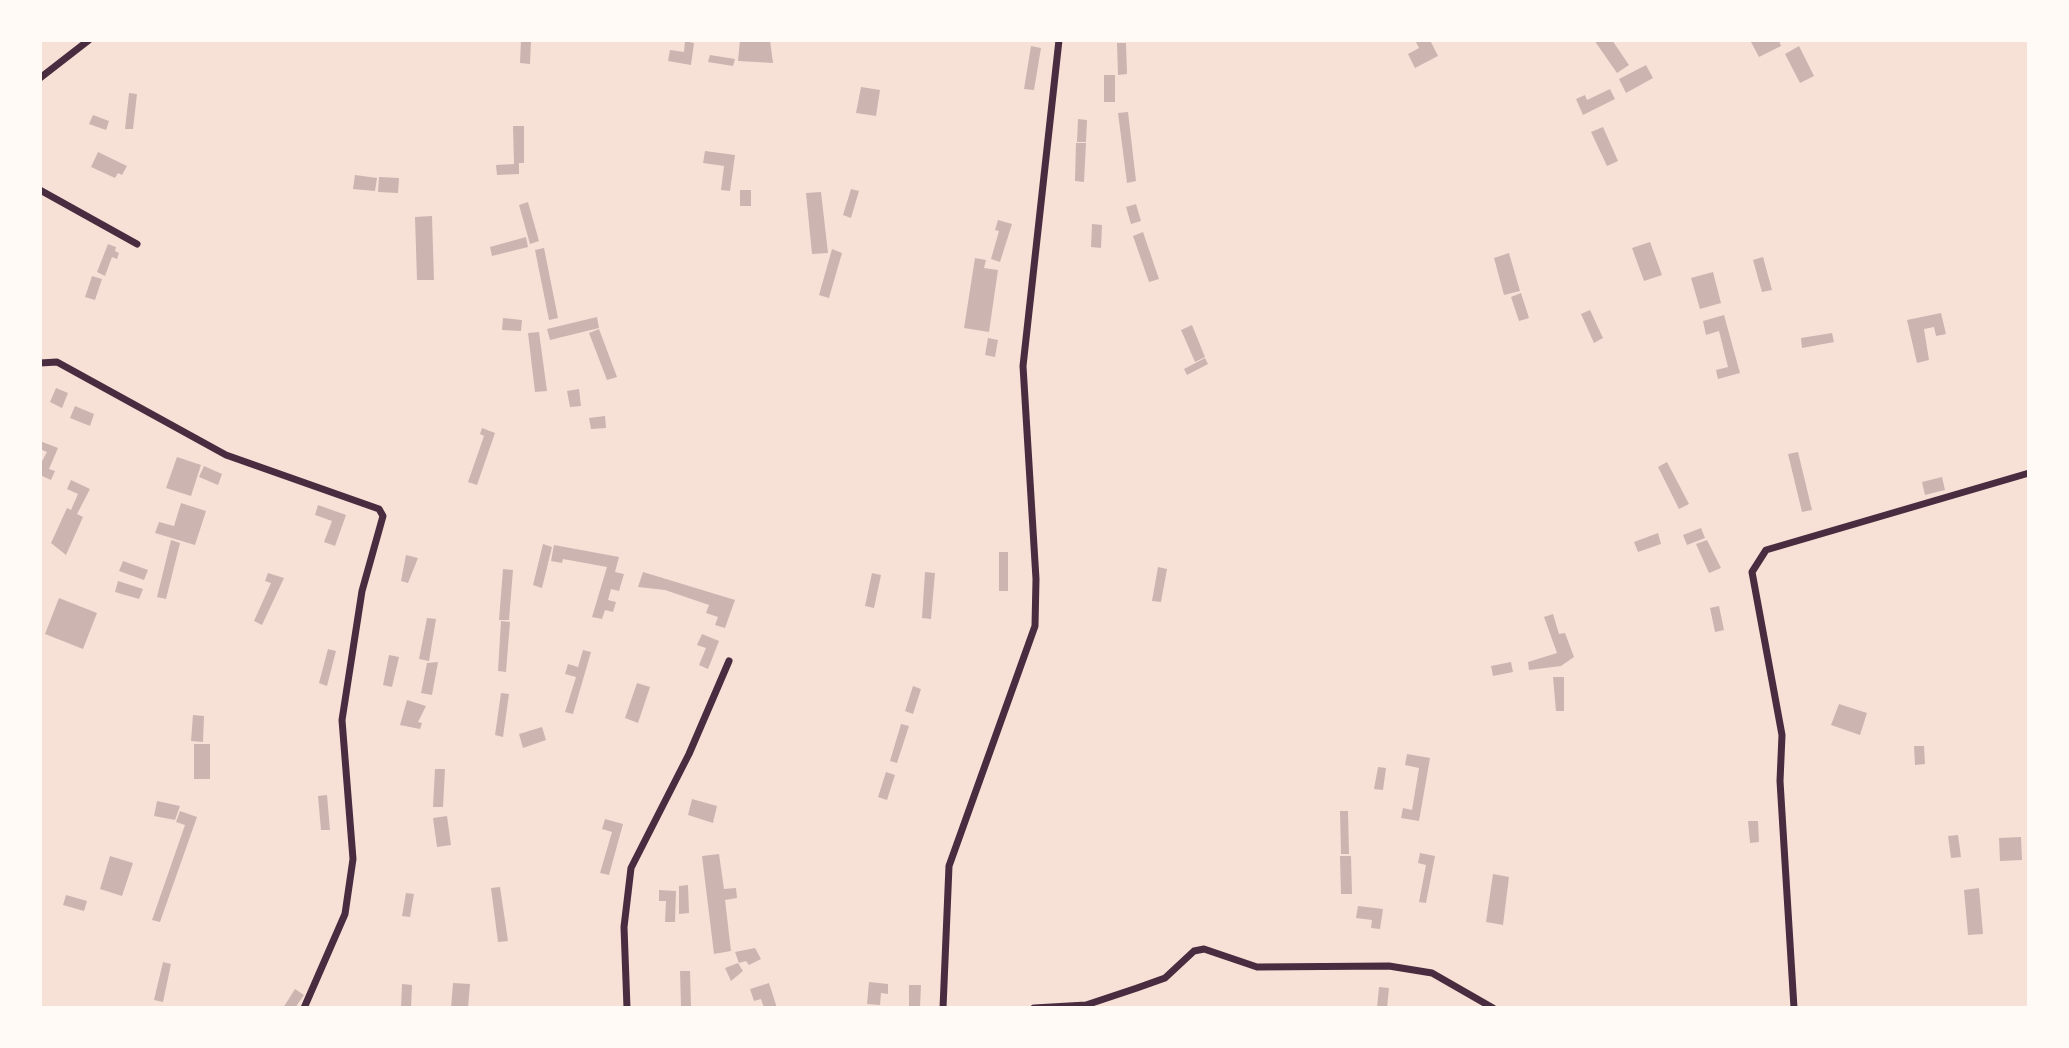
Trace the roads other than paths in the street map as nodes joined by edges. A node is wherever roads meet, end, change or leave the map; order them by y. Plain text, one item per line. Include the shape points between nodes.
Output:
1 (89, 40) edge
2 (1059, 40) edge
3 (40, 78) edge
4 (40, 190) edge
5 (137, 244) dead end
6 (40, 363) edge
7 (2029, 473) edge
8 (729, 661) dead end
9 (304, 1008) edge
10 (627, 1008) edge
11 (943, 1008) edge
12 (1034, 1008) edge
13 (1493, 1008) edge
14 (1794, 1008) edge

1 - 3 street
2 - 11 street via 1023,366 1035,626 949,866
4 - 5 street
6 - 9 street via 57,362 226,455 379,509 383,516 362,591 342,720 353,859 345,914
7 - 14 street via 1766,550 1752,572 1782,735 1780,781
8 - 10 street via 631,868 624,927
12 - 13 street via 1086,1005 1137,988 1165,978 1194,951 1204,949 1257,967 1389,966 1432,973

